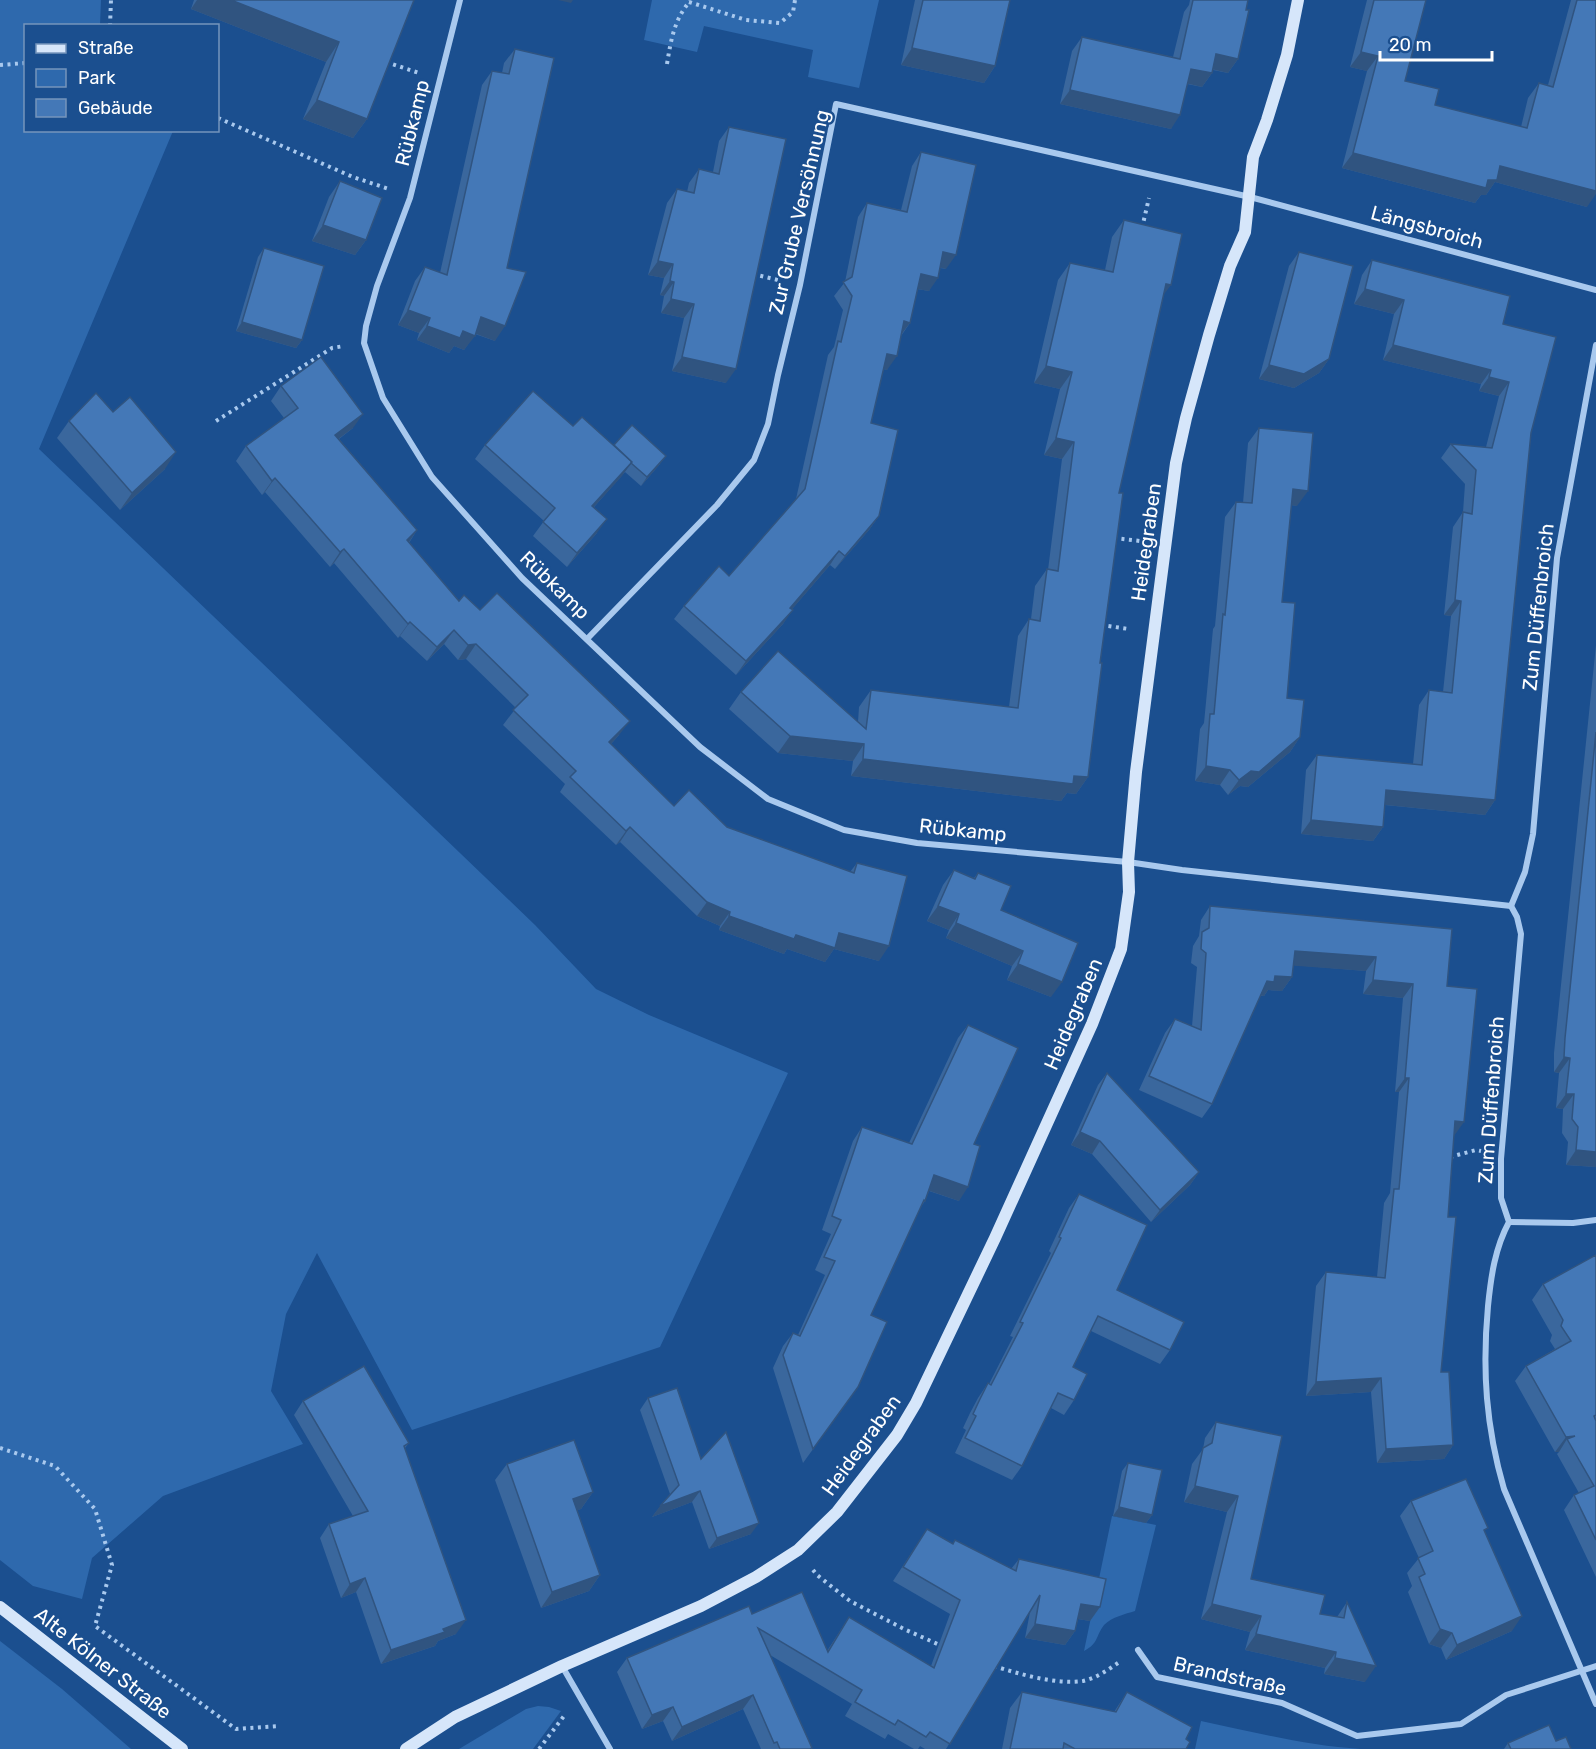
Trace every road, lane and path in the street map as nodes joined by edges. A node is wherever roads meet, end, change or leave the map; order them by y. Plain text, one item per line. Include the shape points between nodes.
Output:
1 (111, 0) edge
2 (460, 0) edge
3 (795, 0) edge
4 (1298, 0) edge
5 (690, 1) edge
6 (110, 24) edge
7 (384, 61) edge
8 (24, 63) edge
9 (667, 64) dead end
10 (0, 65) edge
11 (440, 80) junction
12 (219, 118) edge
13 (1154, 175) junction
14 (392, 190) dead end
15 (1250, 197) junction
16 (1142, 230) edge
17 (750, 273) edge
18 (800, 285) junction
19 (1596, 290) edge
20 (364, 343) junction
21 (1596, 345) edge
22 (216, 421) dead end
23 (1108, 538) edge
24 (1165, 544) junction
25 (1097, 625) edge
26 (1154, 633) junction
27 (587, 639) junction
28 (1128, 862) junction
29 (1510, 906) junction
30 (1444, 1159) edge
31 (1502, 1159) junction
32 (1596, 1220) edge
33 (1509, 1221) junction
34 (0, 1448) edge
35 (798, 1550) junction
36 (0, 1607) edge
37 (945, 1647) edge
38 (1138, 1650) joint
39 (987, 1663) edge
40 (562, 1666) junction
41 (1596, 1666) edge
42 (1582, 1671) junction
43 (1596, 1704) edge
44 (280, 1726) dead end
45 (182, 1749) edge
46 (406, 1749) edge
47 (610, 1749) edge

1 - 6 path
2 - 11 street, Rübkamp
3 - 5 path via 793,12 780,23 746,20
4 - 15 main road, Heidegraben via 1287,55 1253,157
5 - 9 path via 675,22
7 - 11 path
8 - 10 path
11 - 20 street, Rübkamp via 410,198 377,286
12 - 14 path
13 - 15 street, Zur Grube Versöhnung
13 - 16 path
13 - 18 street, Zur Grube Versöhnung via 836,104
15 - 19 street, Längsbroich
15 - 24 main road, Heidegraben via 1245,232 1230,266 1186,418
17 - 18 path
18 - 27 street, Zur Grube Versöhnung via 768,424 754,460 717,505
20 - 22 path via 332,348
20 - 27 street, Rübkamp via 382,398 432,477 522,578
21 - 29 street, Zum Düffenbroich via 1557,558 1533,834 1525,872
23 - 24 path
24 - 26 main road, Heidegraben
25 - 26 path
26 - 28 main road, Heidegraben
27 - 28 street, Rübkamp via 700,747 768,799 804,815 844,830 917,843
28 - 29 street
28 - 35 main road, Heidegraben via 1129,892 1122,949 986,1258 897,1435 837,1512
29 - 31 street, Zum Düffenbroich via 1521,934
30 - 31 path via 1476,1150
31 - 33 street, Zum Düffenbroich via 1501,1198
32 - 33 street
33 - 42 street via 1499,1240 1490,1280 1484,1349 1494,1455 1504,1489
34 - 44 path via 55,1466 95,1509 112,1565 95,1626 236,1729
35 - 37 path via 817,1575 850,1601
35 - 40 main road, Heidegraben via 701,1606
36 - 45 main road, Alte Kölner Straße
38 - 39 path via 1100,1675 1083,1681 1062,1682
38 - 42 street, Brandstraße via 1157,1677 1282,1703 1357,1736 1461,1724 1506,1695
40 - 46 main road, Heidegraben via 455,1717
40 - 47 street
41 - 42 street, Brandstraße
42 - 43 street

